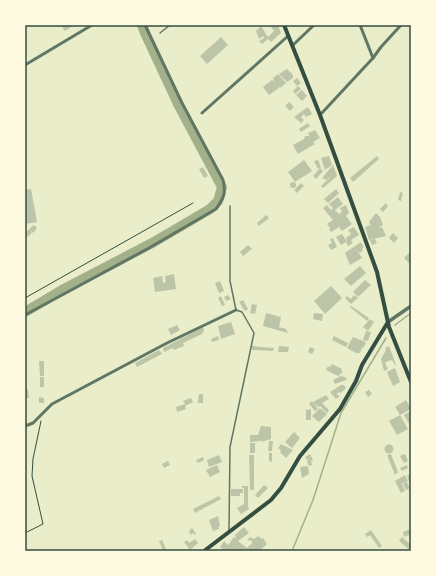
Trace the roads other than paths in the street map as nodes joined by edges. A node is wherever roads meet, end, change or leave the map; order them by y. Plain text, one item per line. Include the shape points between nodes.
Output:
1 (92, 25) edge
2 (146, 25) edge
3 (170, 25) edge
4 (284, 25) edge
5 (314, 25) edge
6 (360, 25) edge
7 (401, 25) edge
8 (160, 33) dead end
9 (288, 36) junction
10 (292, 46) junction
11 (374, 58) junction
12 (25, 65) edge
13 (202, 113) dead end
14 (320, 115) junction
15 (230, 206) dead end
16 (411, 306) edge
17 (236, 310) junction
18 (25, 315) edge
19 (388, 322) junction
20 (411, 382) edge
21 (25, 426) edge
22 (230, 532) junction
23 (204, 551) edge

1 - 12 street
2 - 18 street via 182,103 223,180 224,199 216,209 150,248
3 - 8 lane
4 - 9 main road
5 - 10 street
6 - 11 street
7 - 11 street
9 - 10 main road
9 - 13 street
10 - 14 main road
11 - 14 street
14 - 19 main road via 377,272
15 - 17 lane via 230,281
16 - 19 street
17 - 21 street via 52,404 33,423
17 - 22 lane via 242,312 254,333 230,446
19 - 20 main road
19 - 22 main road via 362,364 356,381 340,409 300,456 281,488 271,500
22 - 23 main road

